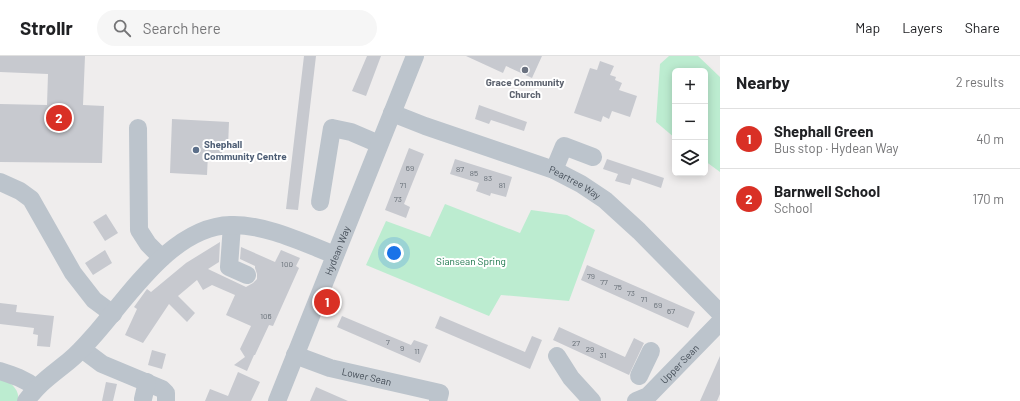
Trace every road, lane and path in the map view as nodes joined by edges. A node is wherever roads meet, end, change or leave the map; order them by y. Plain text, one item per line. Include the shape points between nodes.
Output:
1 (415, 56) edge
2 (392, 113) junction
3 (138, 128) dead end
4 (379, 144) junction
5 (592, 157) dead end
6 (554, 170) junction
7 (0, 182) edge
8 (320, 202) dead end
9 (232, 225) junction
10 (335, 255) junction
11 (162, 258) junction
12 (247, 275) dead end
13 (720, 313) edge
14 (113, 314) junction
15 (720, 322) edge
16 (82, 349) junction
17 (295, 355) junction
18 (557, 356) dead end
19 (645, 363) dead end
20 (0, 371) edge
21 (667, 378) junction
22 (31, 394) edge
23 (439, 397) edge
24 (166, 401) edge
25 (277, 401) edge
26 (592, 401) edge
27 (636, 401) edge

1 - 2 street, Hydean Way
2 - 4 street, Hydean Way
2 - 6 street, Peartree Way
3 - 11 street via 139,230
4 - 8 street via 351,132 332,128
4 - 10 street, Hydean Way
5 - 6 street via 564,146
6 - 13 street, Peartree Way via 605,200
7 - 14 street via 31,199 73,273 94,300
9 - 10 street via 272,232
9 - 11 street via 205,230
9 - 12 street via 229,267
10 - 17 street, Hydean Way
11 - 14 street
14 - 16 street
15 - 21 street, Upper Sean
16 - 22 street
16 - 24 street via 145,390 162,389 166,392
17 - 23 street, Lower Sean via 330,368
17 - 25 street, Hydean Way
18 - 26 street via 571,378
19 - 21 street
20 - 22 street via 30,383
21 - 27 street, Upper Sean via 648,396

